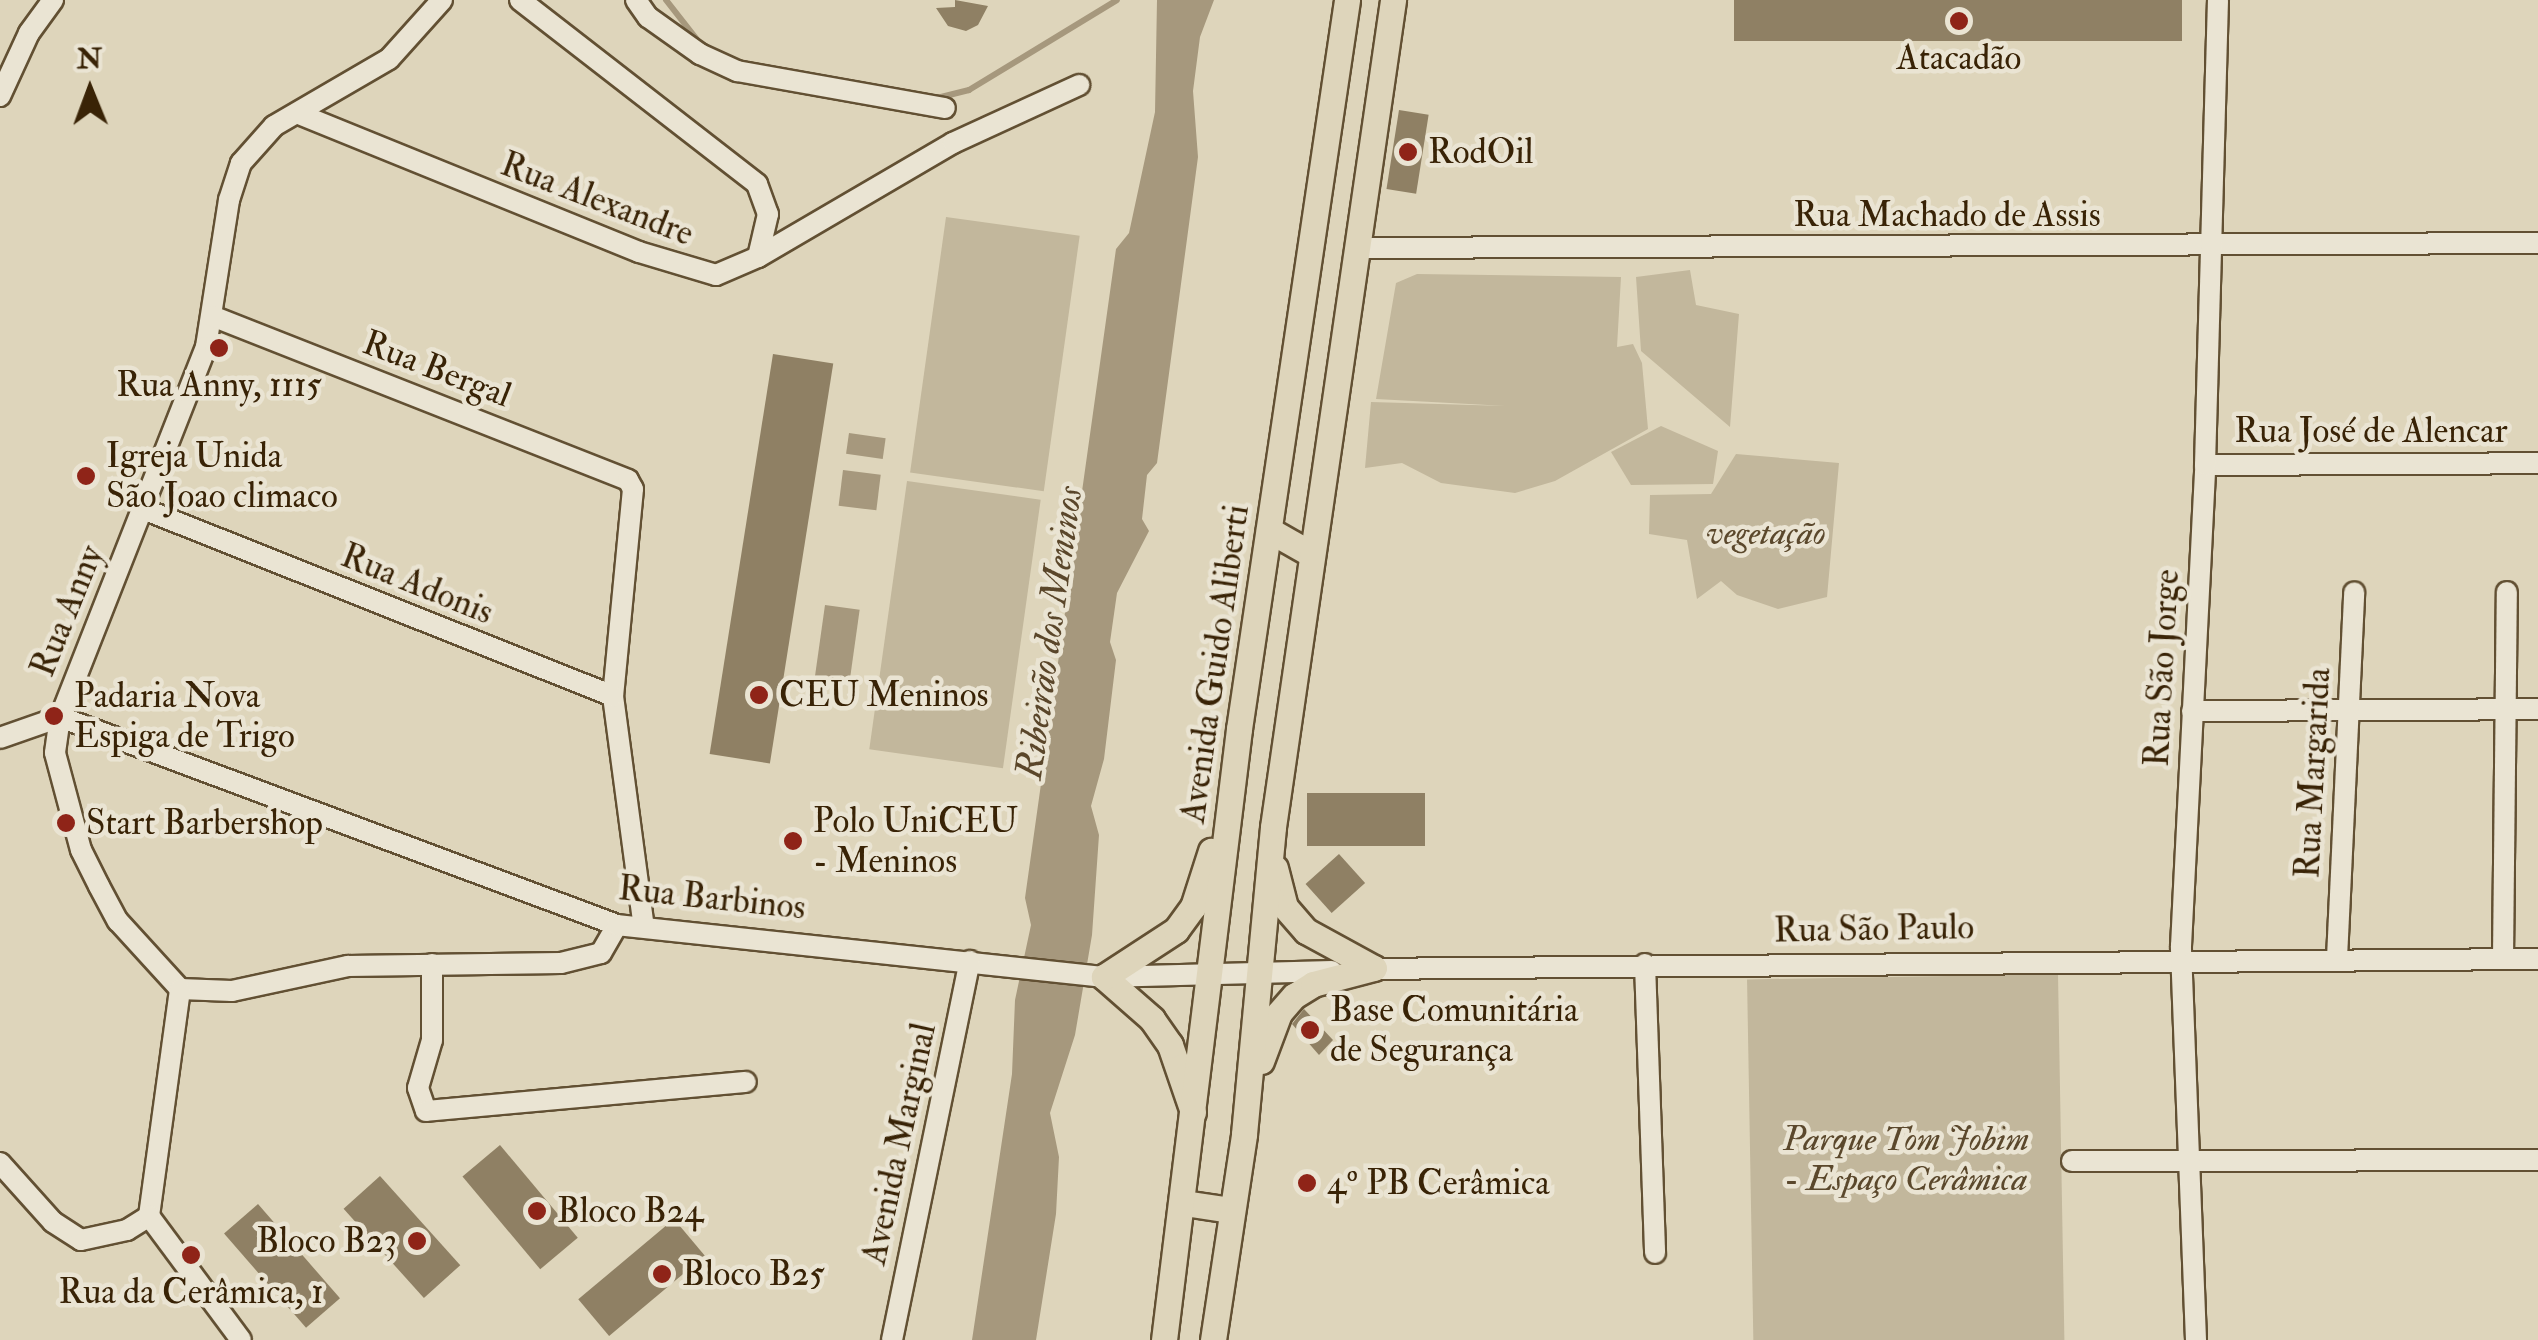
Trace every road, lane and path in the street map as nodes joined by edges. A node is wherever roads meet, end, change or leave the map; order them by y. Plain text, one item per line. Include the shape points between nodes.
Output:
1 (53, 0) edge
2 (442, 0) edge
3 (520, 0) edge
4 (636, 0) edge
5 (1347, 0) edge
6 (1392, 0) edge
7 (2218, 0) edge
8 (547, 6) edge
9 (1079, 85) dead end
10 (0, 96) edge
11 (945, 108) dead end
12 (299, 114) junction
13 (2538, 244) edge
14 (2210, 247) junction
15 (1356, 248) junction
16 (758, 257) junction
17 (212, 316) junction
18 (2538, 463) edge
19 (2205, 465) junction
20 (141, 508) junction
21 (1269, 530) junction
22 (1311, 554) junction
23 (2354, 592) dead end
24 (2507, 592) dead end
25 (614, 696) junction
26 (2504, 710) junction
27 (2538, 710) edge
28 (2348, 711) junction
29 (2192, 712) junction
30 (60, 717) junction
31 (1239, 729) junction
32 (0, 738) edge
33 (1272, 827) junction
34 (617, 925) junction
35 (644, 927) junction
36 (2181, 958) junction
37 (2336, 958) junction
38 (2503, 958) junction
39 (2538, 958) edge
40 (970, 961) junction
41 (432, 964) junction
42 (1645, 964) junction
43 (1374, 968) junction
44 (1099, 976) junction
45 (1256, 976) junction
46 (1210, 977) junction
47 (180, 989) junction
48 (746, 1082) dead end
49 (1195, 1120) junction
50 (1244, 1134) junction
51 (2188, 1160) junction
52 (2538, 1160) edge
53 (2072, 1161) dead end
54 (0, 1163) edge
55 (1184, 1203) junction
56 (1232, 1210) junction
57 (149, 1216) junction
58 (1655, 1253) dead end
59 (240, 1340) edge
60 (892, 1340) edge
61 (1164, 1340) edge
62 (1214, 1340) edge
63 (2196, 1340) edge

1 - 10 street via 29,32
2 - 12 street, Rua Anny via 389,59
3 - 8 street
4 - 11 street via 648,17 700,54 736,71
5 - 21 main road, Avenida Guido Aliberti
6 - 15 main road
7 - 14 street, Rua São Jorge
8 - 16 street via 757,184 768,214
9 - 16 street, Rua Alexandre via 903,170
12 - 16 street, Rua Alexandre via 700,273 727,272
12 - 17 street, Rua Anny via 274,126 241,163
13 - 14 street, Rua Machado de Assis
14 - 15 street, Rua Machado de Assis
14 - 19 street, Rua São Jorge
15 - 22 main road
17 - 20 street, Rua Anny via 182,418
17 - 25 street, Rua Bergal via 622,477 633,489
18 - 19 street, Rua José de Alencar
19 - 29 street, Rua São Jorge
20 - 25 street, Rua Adonis
20 - 30 street, Rua Anny
21 - 22 main road
21 - 31 main road, Avenida Guido Aliberti
22 - 33 main road
23 - 28 street, Rua Margarida
24 - 26 street
25 - 35 street
26 - 27 street
26 - 28 street
26 - 38 street
28 - 29 street
28 - 37 street, Rua Margarida
29 - 36 street, Rua São Jorge
30 - 32 street
30 - 34 street, Rua Barbinos
30 - 47 street, Rua Anny via 55,753 81,850 118,920
31 - 44 main road via 1193,908 1154,949
31 - 46 main road, Avenida Guido Aliberti
33 - 43 main road via 1285,907 1324,946
33 - 45 main road
34 - 35 street, Rua Barbinos
34 - 41 street via 609,945 586,958
35 - 40 street, Rua Barbinos
36 - 37 street, Rua São Paulo
36 - 42 street, Rua São Paulo
36 - 51 street, Rua São Jorge
37 - 38 street, Rua São Paulo
38 - 39 street, Rua São Paulo
40 - 44 street, Rua Barbinos
40 - 60 street, Avenida Marginal
41 - 47 street via 334,968 232,991
41 - 48 street via 432,1040 418,1088 426,1112
42 - 43 street, Rua São Paulo
42 - 58 street
43 - 45 street, Rua São Paulo
43 - 50 main road via 1313,984 1279,1014
44 - 46 street, Rua Barbinos
44 - 49 main road via 1152,1018 1170,1045
45 - 46 street, Rua São Paulo
45 - 50 main road
46 - 49 main road, Avenida Guido Aliberti
47 - 57 street
49 - 55 main road, Avenida Guido Aliberti
50 - 56 main road
51 - 52 street
51 - 53 street
51 - 63 street, Rua São Jorge
54 - 57 street via 53,1222 81,1240 127,1230
55 - 56 main road
55 - 61 main road, Avenida Guido Aliberti
56 - 62 main road
57 - 59 street

